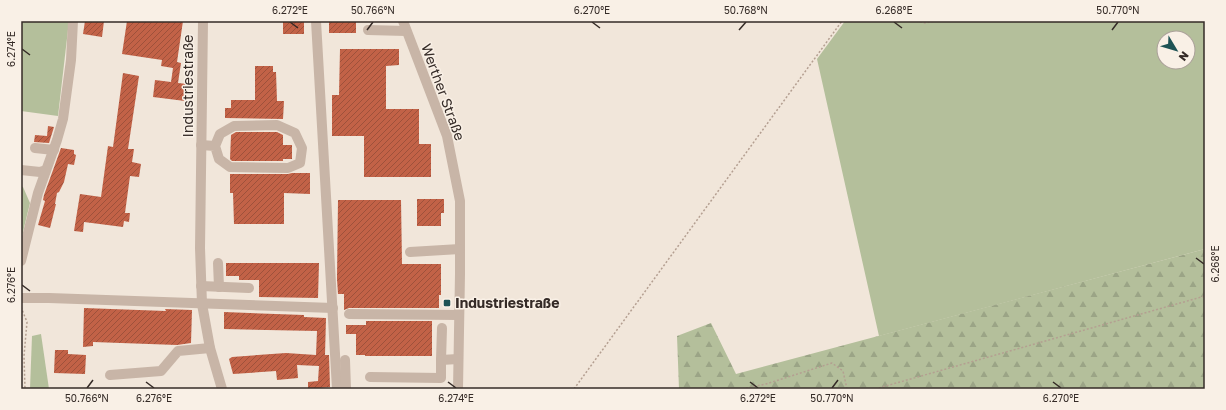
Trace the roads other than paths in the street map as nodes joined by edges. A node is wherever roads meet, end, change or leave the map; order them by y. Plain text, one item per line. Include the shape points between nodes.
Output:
1 (73, 21) edge
2 (203, 21) edge
3 (316, 21) edge
4 (403, 21) edge
5 (368, 30) dead end
6 (406, 31) junction
7 (201, 145) junction
8 (215, 146) junction
9 (35, 148) dead end
10 (54, 150) junction
11 (21, 170) edge
12 (46, 170) junction
13 (460, 249) junction
14 (410, 252) dead end
15 (21, 262) edge
16 (218, 263) dead end
17 (202, 286) junction
18 (218, 287) junction
19 (249, 288) dead end
20 (21, 298) edge
21 (202, 304) junction
22 (333, 308) junction
23 (349, 314) dead end
24 (459, 315) junction
25 (442, 328) dead end
26 (210, 348) junction
27 (458, 359) junction
28 (345, 360) dead end
29 (441, 360) junction
30 (110, 375) dead end
31 (370, 377) dead end
32 (222, 389) edge
33 (338, 389) edge
34 (346, 389) edge
35 (458, 389) edge

1 - 10 street via 63,119
2 - 7 street, Industriestraße
3 - 22 street
4 - 6 street, Werther Straße
5 - 6 street
6 - 13 street, Werther Straße via 447,136 460,201
7 - 8 street
7 - 17 street, Industriestraße
8 - 8 street via 219,159 230,167 288,168 300,163 302,148 295,133 277,125 234,126 220,134
9 - 10 street
10 - 12 street
11 - 12 street
12 - 15 street
13 - 14 street
13 - 24 street, Werther Straße
16 - 18 street
17 - 18 street
17 - 21 street, Industriestraße
18 - 19 street
20 - 21 street
21 - 22 street
21 - 26 street, Industriestraße
22 - 33 street
23 - 24 street
24 - 27 street, Werther Straße
25 - 29 street
26 - 30 street via 178,351 161,371
26 - 32 street, Industriestraße
27 - 29 street
27 - 35 street, Werther Straße
28 - 34 street
29 - 31 street via 441,378

